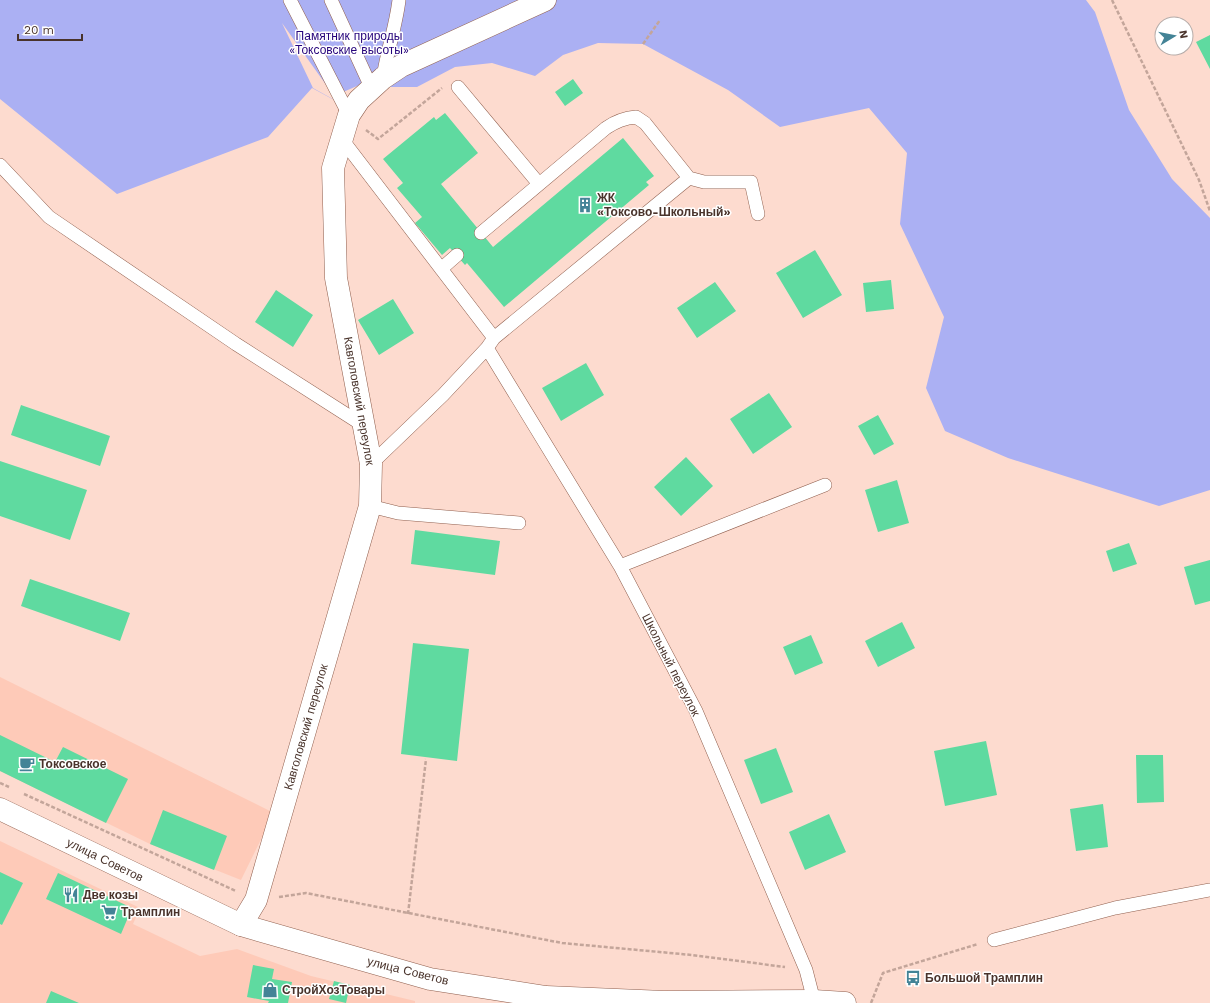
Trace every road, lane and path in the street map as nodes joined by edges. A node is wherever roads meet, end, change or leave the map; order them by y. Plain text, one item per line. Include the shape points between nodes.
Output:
1 (290, 0) edge
2 (331, 0) edge
3 (399, 0) edge
4 (545, 0) edge
5 (1112, 0) edge
6 (660, 20) dead end
7 (643, 44) dead end
8 (377, 83) junction
9 (458, 87) joint
10 (349, 115) junction
11 (341, 138) junction
12 (0, 165) edge
13 (689, 178) junction
14 (539, 184) junction
15 (1210, 211) edge
16 (758, 214) dead end
17 (482, 232) dead end
18 (457, 255) dead end
19 (441, 270) junction
20 (491, 343) junction
21 (366, 427) junction
22 (371, 464) junction
23 (825, 485) dead end
24 (370, 506) junction
25 (519, 523) dead end
26 (620, 566) junction
27 (426, 758) dead end
28 (0, 783) edge
29 (14, 790) dead end
30 (21, 793) dead end
31 (0, 809) edge
32 (1210, 890) edge
33 (256, 900) junction
34 (408, 914) junction
35 (241, 925) junction
36 (994, 940) joint
37 (806, 970) junction
38 (545, 1000) edge
39 (814, 1001) junction
40 (845, 1003) edge
41 (872, 1003) edge

1 - 10 lane
2 - 8 lane
3 - 8 lane via 396,22
4 - 8 street, Кавголовский переулок via 407,63
5 - 15 path via 1199,180
6 - 7 path
8 - 10 street, Кавголовский переулок via 359,100
9 - 10 path via 440,89 378,139
9 - 14 lane
10 - 11 street, Кавголовский переулок
11 - 19 lane, Школьный переулок
11 - 21 street, Кавголовский переулок via 333,168 336,278
12 - 21 lane via 50,217 236,344
13 - 14 lane via 645,123 636,117 615,121
13 - 16 lane via 704,182 751,182
13 - 20 lane
14 - 17 lane
18 - 19 lane
19 - 20 lane, Школьный переулок
20 - 22 lane via 443,395
20 - 26 lane, Школьный переулок
21 - 22 street, Кавголовский переулок
22 - 24 street, Кавголовский переулок
23 - 26 lane
24 - 25 lane via 398,513
24 - 33 street, Кавголовский переулок
26 - 37 lane, Школьный переулок via 696,711
27 - 34 path
28 - 29 path
30 - 33 path
31 - 35 street, улица Советов
32 - 36 lane via 1115,908
33 - 34 path via 306,893
33 - 35 street, Кавголовский переулок
34 - 37 path via 562,944 692,955
35 - 38 street, улица Советов via 430,979
36 - 41 path via 884,973
37 - 39 lane, Школьный переулок
38 - 39 street, улица Советов
39 - 40 street, улица Советов

